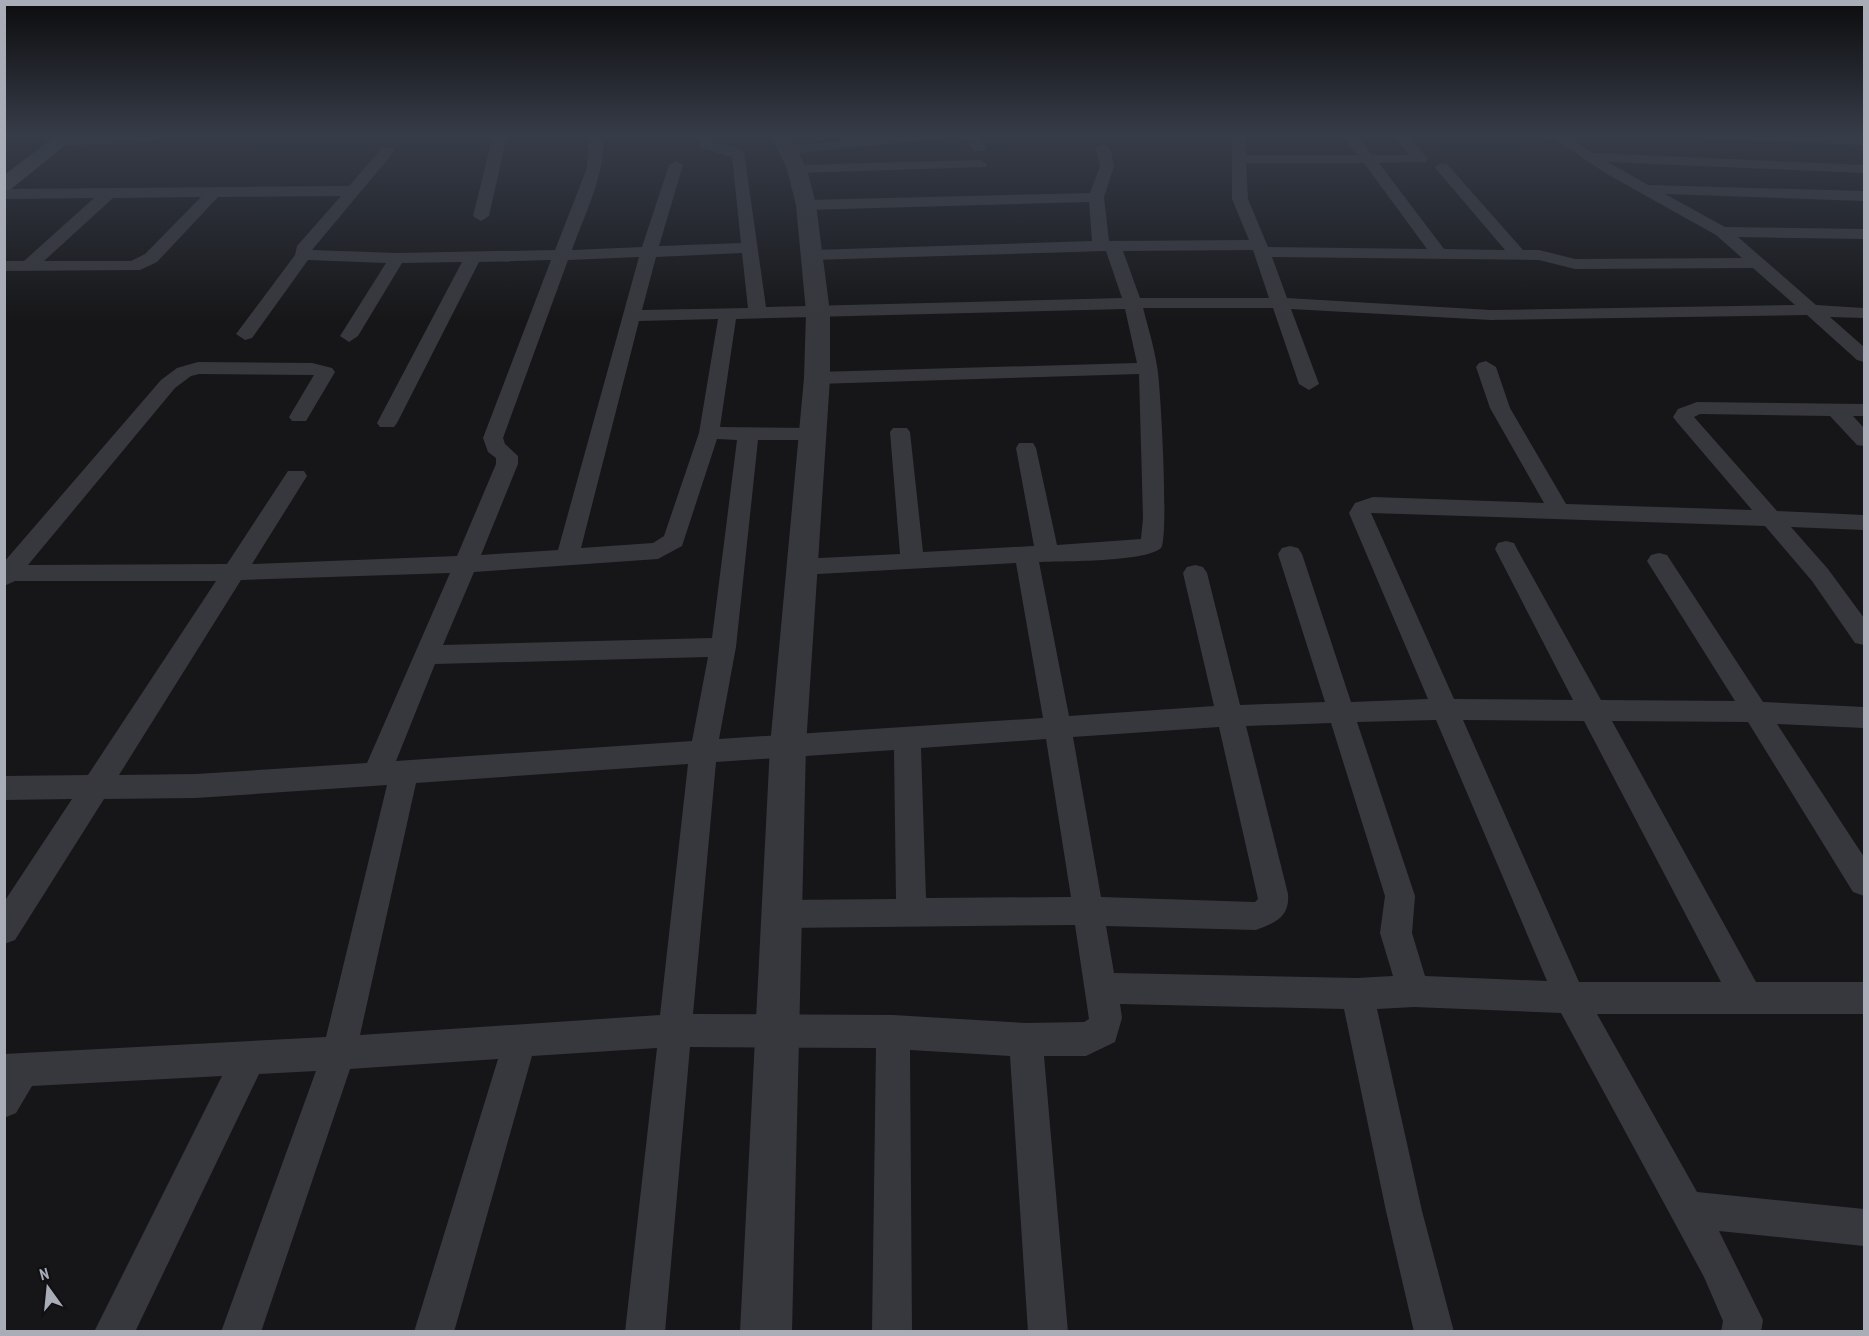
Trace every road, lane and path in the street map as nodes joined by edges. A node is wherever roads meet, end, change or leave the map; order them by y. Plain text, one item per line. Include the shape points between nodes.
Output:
1 (104, 197) edge
2 (209, 197) edge
3 (346, 197) edge
4 (485, 197) edge
5 (583, 197) edge
6 (666, 197) edge
7 (744, 197) edge
8 (804, 197) edge
9 (1083, 197) edge
10 (1096, 197) edge
11 (1242, 197) edge
12 (1397, 197) edge
13 (1469, 197) edge
14 (1661, 197) edge
15 (806, 205) junction
16 (481, 216) dead end
17 (1722, 232) junction
18 (1864, 234) edge
19 (1107, 246) junction
20 (750, 248) junction
21 (1261, 248) junction
22 (649, 251) junction
23 (303, 255) junction
24 (563, 255) junction
25 (812, 255) junction
26 (1440, 255) junction
27 (1519, 255) junction
28 (473, 256) junction
29 (397, 258) junction
30 (1757, 263) junction
31 (4, 266) edge
32 (28, 266) junction
33 (1133, 303) junction
34 (1279, 303) junction
35 (1809, 310) junction
36 (818, 312) junction
37 (1864, 313) edge
38 (728, 314) junction
39 (758, 314) junction
40 (633, 316) junction
41 (245, 334) dead end
42 (349, 336) dead end
43 (1864, 356) edge
44 (1486, 367) dead end
45 (1148, 368) junction
46 (817, 378) junction
47 (1309, 384) dead end
48 (1835, 410) junction
49 (1864, 410) edge
50 (299, 417) dead end
51 (387, 423) dead end
52 (900, 432) dead end
53 (709, 433) junction
54 (748, 434) junction
55 (810, 434) junction
56 (1864, 440) edge
57 (1026, 448) dead end
58 (296, 476) dead end
59 (1560, 512) junction
60 (1769, 518) junction
61 (1864, 522) edge
62 (1506, 549) dead end
63 (1036, 554) junction
64 (1290, 554) dead end
65 (567, 558) junction
66 (912, 561) junction
67 (1659, 561) dead end
68 (467, 564) junction
69 (800, 567) junction
70 (234, 572) junction
71 (1195, 573) dead end
72 (6, 575) edge
73 (1864, 636) edge
74 (723, 647) junction
75 (424, 655) junction
76 (1446, 709) junction
77 (1593, 711) junction
78 (1339, 712) junction
79 (1755, 712) junction
80 (1228, 716) junction
81 (1864, 717) edge
82 (1058, 727) junction
83 (907, 738) junction
84 (788, 746) junction
85 (703, 752) junction
86 (390, 773) junction
87 (98, 787) junction
88 (4, 788) edge
89 (1864, 882) edge
90 (1088, 911) junction
91 (911, 912) junction
92 (781, 914) junction
93 (4, 930) edge
94 (1100, 988) junction
95 (1414, 991) junction
96 (1357, 994) junction
97 (1570, 998) junction
98 (1747, 998) junction
99 (1864, 998) edge
100 (677, 1030) junction
101 (779, 1032) junction
102 (893, 1032) junction
103 (1026, 1040) junction
104 (520, 1041) junction
105 (339, 1053) junction
106 (249, 1058) junction
107 (14, 1071) edge
108 (4, 1101) edge
109 (1687, 1209) junction
110 (1864, 1228) edge
111 (114, 1332) edge
112 (241, 1332) edge
113 (434, 1332) edge
114 (645, 1332) edge
115 (766, 1332) edge
116 (892, 1332) edge
117 (1048, 1332) edge
118 (1434, 1332) edge
119 (1741, 1332) edge

1 - 32 street
2 - 32 street via 143,263 122,268
3 - 23 street
4 - 16 street
5 - 24 street
6 - 22 street
7 - 20 street
8 - 15 street
9 - 15 street
10 - 19 street
11 - 21 street
12 - 26 street
13 - 27 street
14 - 17 street
15 - 25 street
17 - 18 street
17 - 30 street
19 - 21 street
19 - 25 street
19 - 33 street
20 - 22 street
20 - 39 street
21 - 26 street
21 - 34 street
22 - 24 street
22 - 40 street
23 - 29 street
23 - 41 street
24 - 28 street
24 - 68 street via 493,438 495,447 508,459
25 - 36 street
26 - 27 street
27 - 30 street via 1543,255 1575,264
28 - 29 street
28 - 51 street
29 - 42 street
30 - 35 street
31 - 32 street
33 - 34 street
33 - 36 street
33 - 45 street
34 - 35 street via 1491,315
34 - 47 street
35 - 37 street
35 - 43 street
36 - 39 street
36 - 46 street
38 - 39 street
38 - 40 street
38 - 53 street
40 - 65 street
44 - 59 street via 1500,408
45 - 46 street
45 - 63 street via 1152,543 1136,549
46 - 55 street
48 - 49 street
48 - 56 street
48 - 60 street via 1698,408 1685,413 1687,423
50 - 72 street via 325,372 198,368 184,372 168,384
52 - 66 street
53 - 54 street
53 - 65 street via 674,540 668,546 639,554
54 - 55 street
54 - 74 street
55 - 69 street
57 - 63 street
58 - 70 street
59 - 60 street
59 - 76 street via 1373,504 1360,513
60 - 61 street
60 - 73 street via 1820,575
62 - 77 street
63 - 66 street
63 - 82 street
64 - 78 street
65 - 68 street
66 - 69 street
67 - 79 street
68 - 70 street
68 - 75 street
69 - 84 street
70 - 72 street
70 - 87 street
71 - 80 street
74 - 75 street
74 - 85 street
75 - 86 street
76 - 77 street
76 - 78 street
76 - 97 street
77 - 79 street
77 - 98 street
78 - 80 street
78 - 95 street via 1400,896 1396,933
79 - 81 street
79 - 89 street
80 - 82 street
80 - 90 street via 1274,905 1256,916
82 - 83 street
82 - 90 street
83 - 84 street
83 - 91 street
84 - 85 street
84 - 92 street
85 - 86 street
85 - 100 street
86 - 87 street via 196,786
86 - 105 street
87 - 88 street
87 - 93 street
90 - 91 street
90 - 94 street
91 - 92 street
92 - 101 street
94 - 96 street
94 - 103 street via 1106,1018 1103,1030 1086,1040
95 - 96 street
95 - 97 street
96 - 118 street
97 - 98 street
97 - 109 street
98 - 99 street
100 - 101 street
100 - 104 street
100 - 114 street
101 - 102 street
101 - 115 street
102 - 103 street
102 - 116 street
103 - 117 street
104 - 105 street
104 - 113 street
105 - 106 street
105 - 112 street
106 - 107 street
106 - 111 street
107 - 108 street
109 - 110 street
109 - 119 street via 1736,1303 1743,1320

